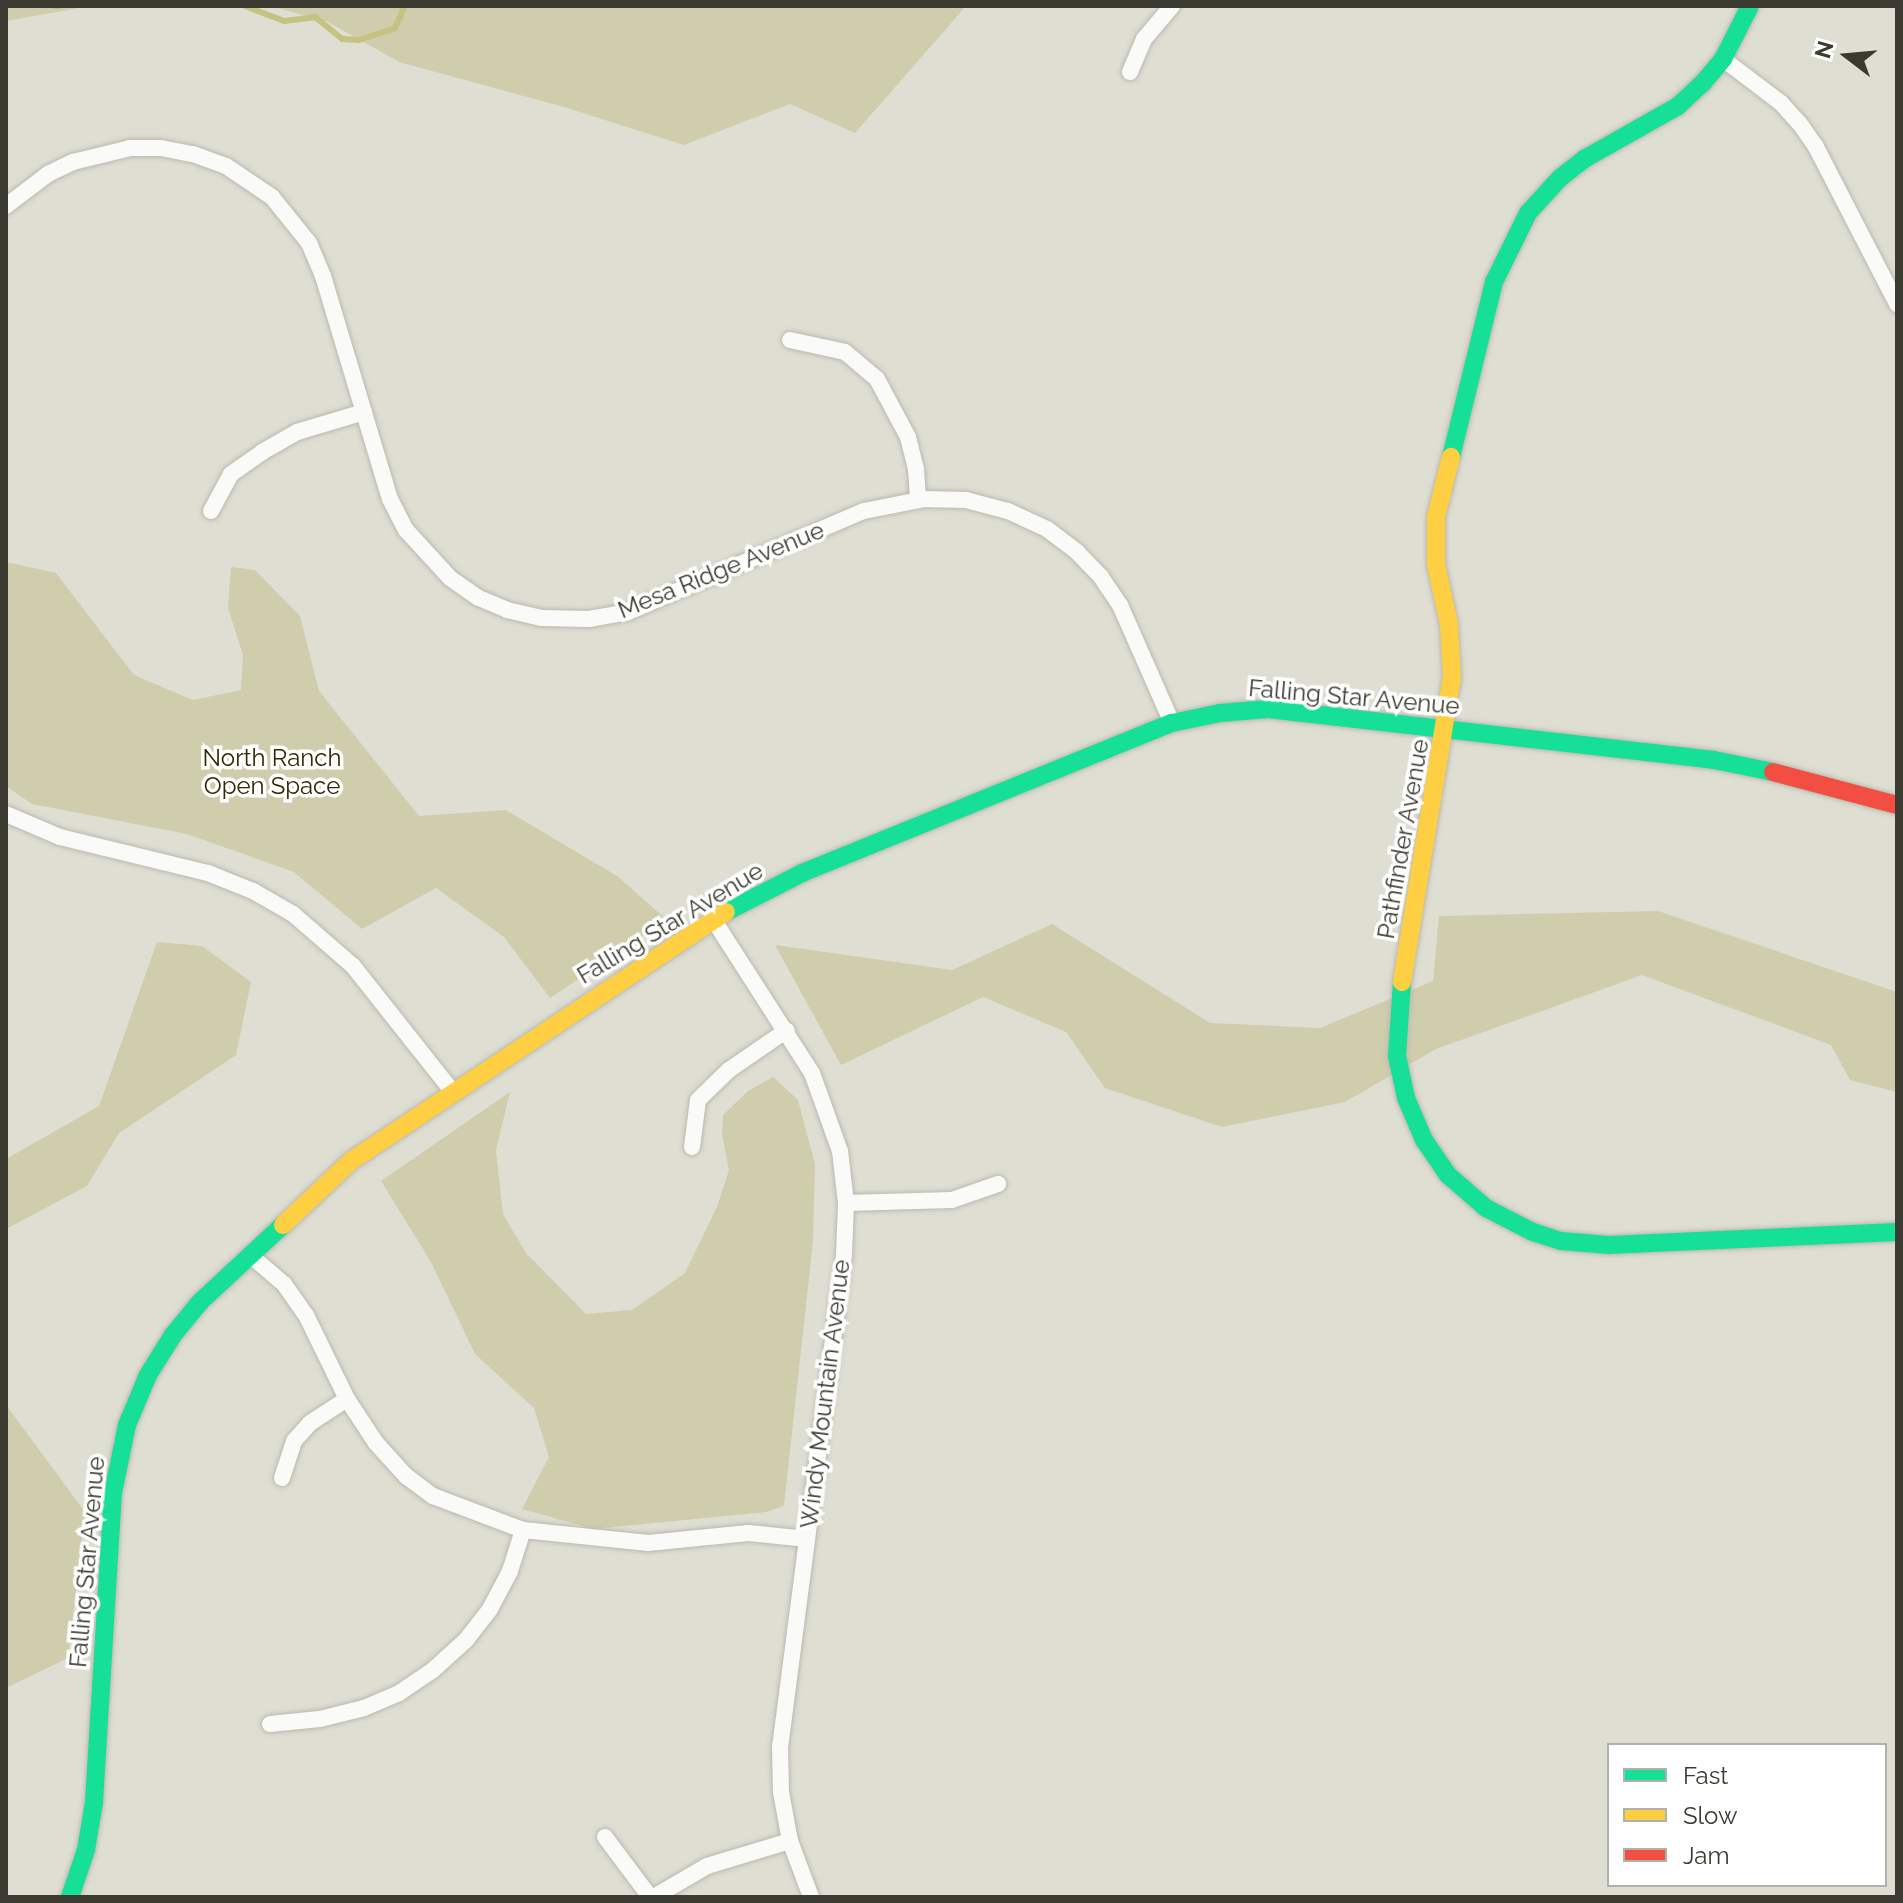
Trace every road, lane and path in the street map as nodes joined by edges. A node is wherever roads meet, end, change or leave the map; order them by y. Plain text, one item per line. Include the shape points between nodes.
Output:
1 (1172, 6) edge
2 (1750, 6) edge
3 (1723, 59) junction
4 (1130, 72) dead end
5 (6, 206) edge
6 (1897, 304) edge
7 (790, 340) dead end
8 (364, 412) junction
9 (918, 499) junction
10 (211, 511) dead end
11 (1172, 723) junction
12 (1446, 728) junction
13 (1897, 805) edge
14 (6, 814) edge
15 (713, 919) junction
16 (787, 1030) junction
17 (452, 1091) junction
18 (692, 1147) dead end
19 (998, 1184) dead end
20 (846, 1203) junction
21 (1897, 1232) edge
22 (250, 1255) junction
23 (347, 1399) junction
24 (282, 1478) dead end
25 (523, 1530) junction
26 (807, 1539) junction
27 (270, 1724) dead end
28 (605, 1837) dead end
29 (790, 1841) junction
30 (70, 1897) edge
31 (652, 1897) edge
32 (811, 1897) edge

1 - 4 street via 1144,39
2 - 3 street, Pathfinder Avenue
3 - 6 street via 1800,124
3 - 12 street, Pathfinder Avenue via 1678,106 1560,178 1528,213 1494,282 1436,517 1436,565 1453,654
5 - 8 street, Mesa Ridge Avenue via 73,162 130,148 193,154 238,173 272,197 309,243
7 - 9 street via 845,352 877,379 908,437
8 - 9 street, Mesa Ridge Avenue via 390,499 425,555 479,598 542,618 589,619 628,612 864,511
8 - 10 street via 297,432 262,452 231,474
9 - 11 street, Mesa Ridge Avenue via 966,500 1008,511 1047,529 1077,552 1120,605
11 - 12 street, Falling Star Avenue via 1268,709
11 - 15 street, Falling Star Avenue via 802,873
12 - 13 street, Falling Star Avenue via 1714,760
12 - 21 street, Pathfinder Avenue via 1398,1008 1397,1056 1412,1112 1448,1175 1486,1208 1533,1232 1585,1244
14 - 17 street via 60,837 208,873 293,914 353,966
15 - 16 street, Windy Mountain Avenue
15 - 17 street, Falling Star Avenue
16 - 18 street via 729,1070 698,1100
16 - 20 street, Windy Mountain Avenue via 828,1110
17 - 22 street, Falling Star Avenue via 351,1161
19 - 20 street via 952,1200
20 - 26 street, Windy Mountain Avenue via 844,1255
22 - 23 street via 284,1284 306,1315
22 - 30 street, Falling Star Avenue via 173,1335 148,1375 127,1425 113,1493 94,1802 86,1850
23 - 24 street via 310,1423 294,1441
23 - 25 street via 406,1476 433,1496
25 - 26 street via 648,1543 749,1533
25 - 27 street via 490,1609 433,1670 364,1708
26 - 29 street, Windy Mountain Avenue via 780,1745
28 - 31 street
29 - 31 street via 707,1866
29 - 32 street, Windy Mountain Avenue

